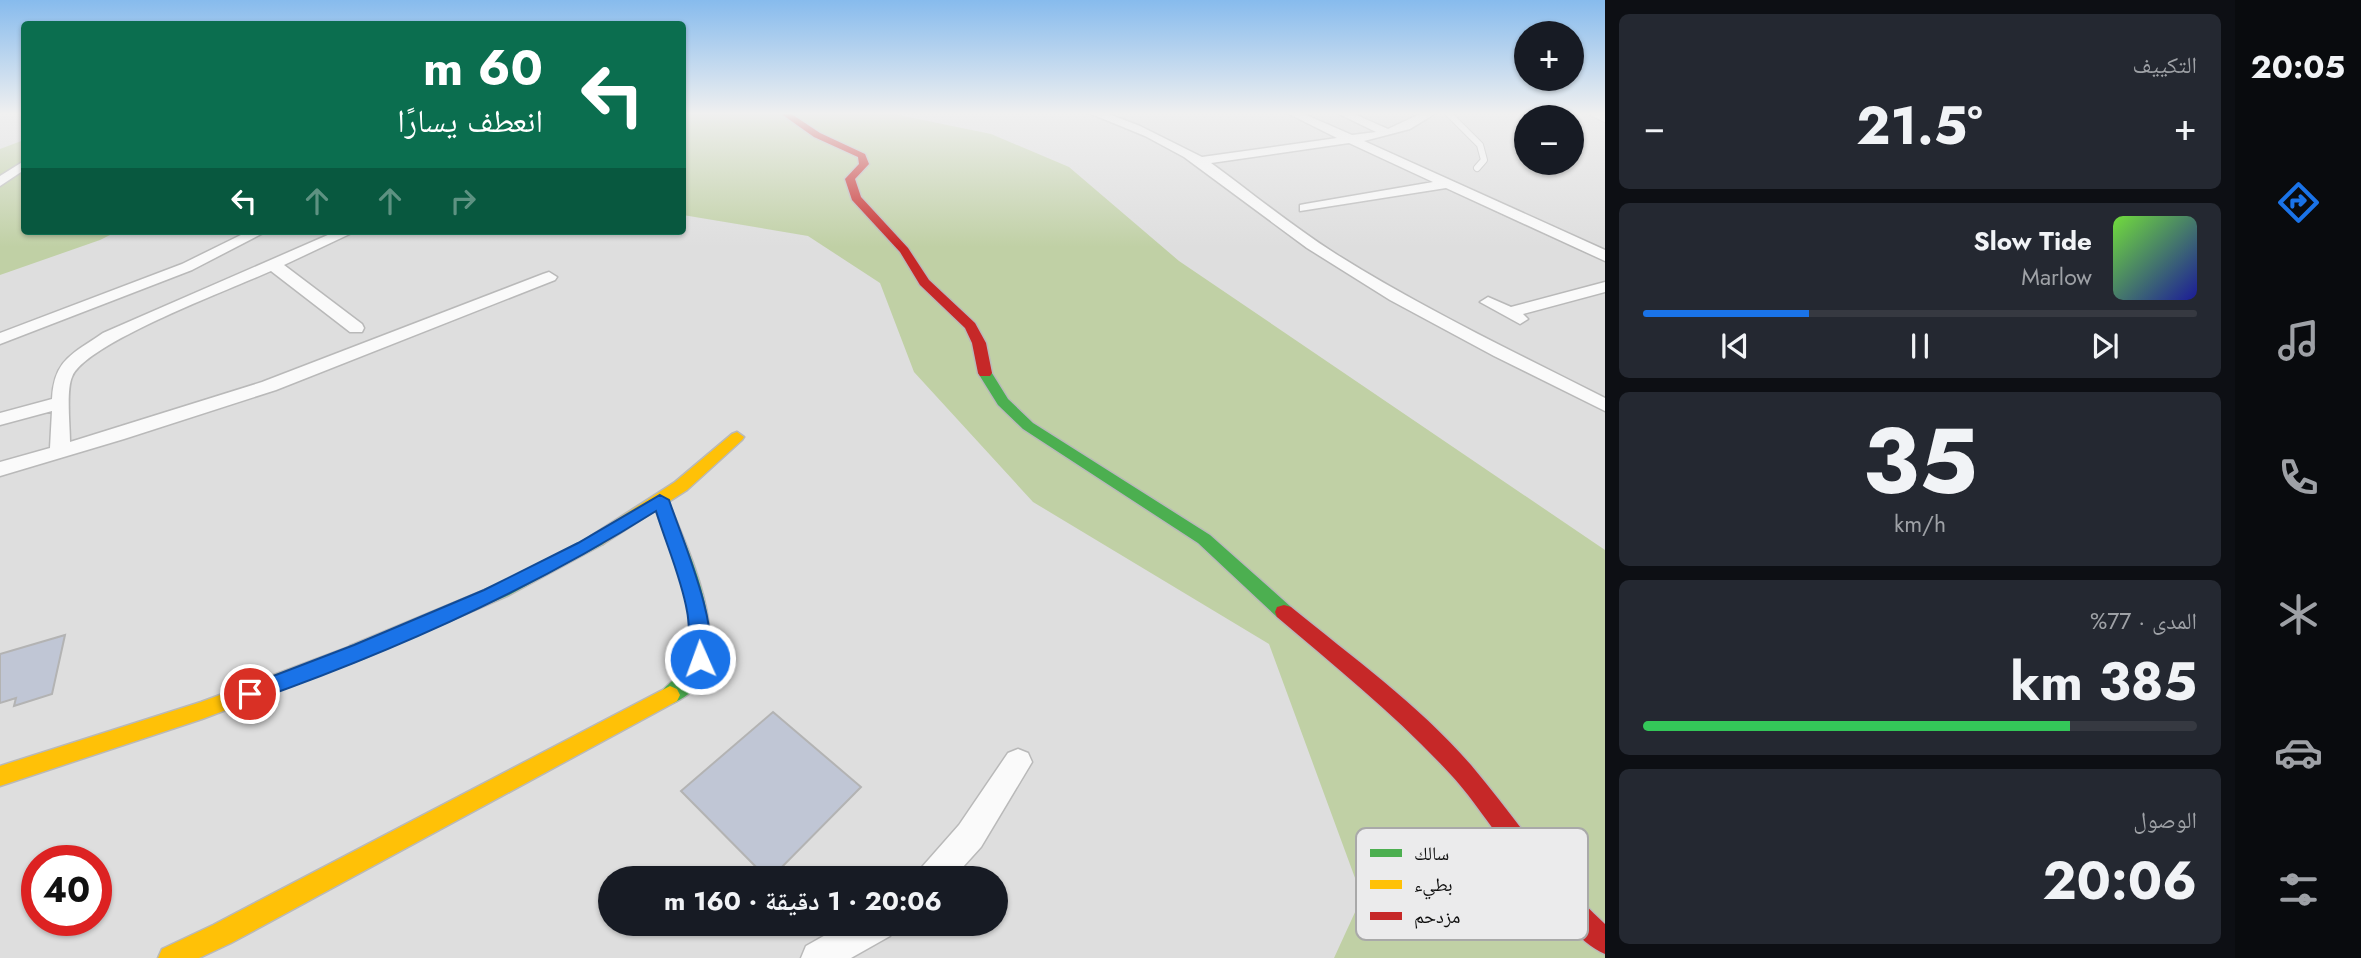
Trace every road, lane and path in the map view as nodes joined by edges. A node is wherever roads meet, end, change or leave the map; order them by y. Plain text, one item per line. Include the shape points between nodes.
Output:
1 (862, 158) edge
2 (1193, 158) edge
3 (1223, 158) edge
4 (1389, 158) edge
5 (1484, 158) edge
6 (1199, 161) junction
7 (21, 167) edge
8 (1477, 168) dead end
9 (0, 182) edge
10 (1446, 184) junction
11 (1318, 216) dead end
12 (252, 235) edge
13 (340, 235) edge
14 (1605, 256) edge
15 (272, 264) junction
16 (549, 277) dead end
17 (1605, 287) edge
18 (1488, 302) dead end
19 (1509, 313) junction
20 (1528, 323) dead end
21 (356, 328) dead end
22 (0, 339) edge
23 (60, 403) junction
24 (1605, 405) edge
25 (0, 419) edge
26 (737, 437) dead end
27 (60, 452) junction
28 (0, 469) edge
29 (660, 500) junction
30 (1018, 762) dead end
31 (0, 776) edge
32 (1507, 828) edge
33 (944, 866) edge
34 (1588, 925) edge
35 (857, 936) edge
36 (1605, 941) edge
37 (171, 958) edge
38 (818, 958) edge

1 - 32 street via 864,164 850,178 853,191 905,251 928,287 970,324 990,384 1012,413 1219,551 1409,718 1462,771
2 - 6 street
3 - 6 street
4 - 10 street
5 - 8 lane
6 - 24 street via 1287,228 1370,281
7 - 9 street
10 - 11 street via 1298,204
10 - 14 street
12 - 22 street via 176,271
13 - 15 street
15 - 21 street
15 - 23 street via 95,344 66,370
16 - 27 street via 269,386
17 - 19 street
18 - 19 street
19 - 20 street
23 - 25 street
23 - 27 street
26 - 29 street
27 - 28 street
29 - 31 street via 584,548 428,623 227,703
29 - 37 street via 696,608 701,639 700,659 687,681 652,705
30 - 33 street via 970,836
34 - 36 street
35 - 38 street

